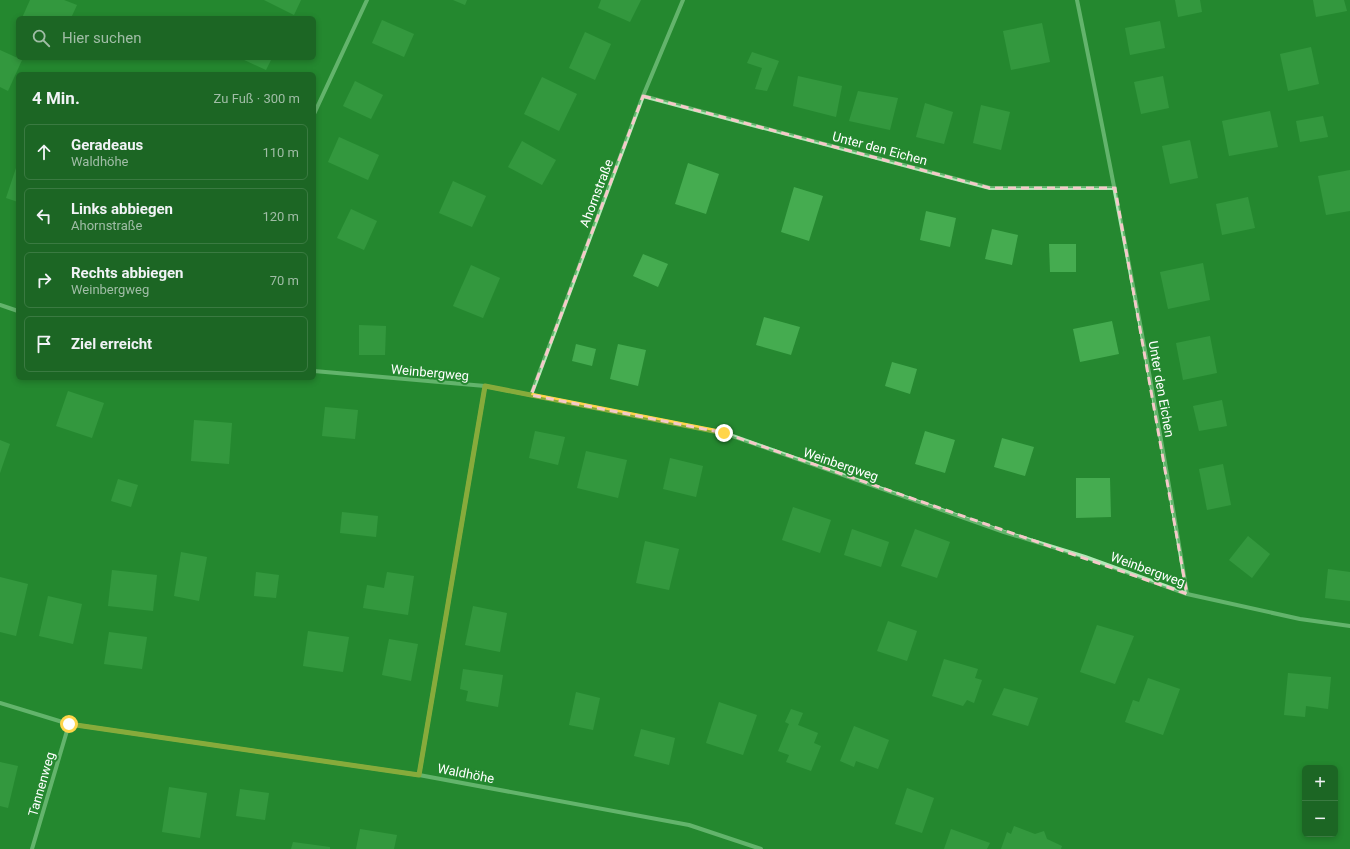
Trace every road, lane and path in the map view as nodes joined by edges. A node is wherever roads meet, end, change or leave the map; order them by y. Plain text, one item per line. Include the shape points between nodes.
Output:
1 (367, 0) edge
2 (683, 0) edge
3 (1077, 0) edge
4 (643, 96) junction
5 (316, 110) edge
6 (1115, 188) junction
7 (0, 305) edge
8 (16, 310) edge
9 (316, 371) edge
10 (485, 386) junction
11 (531, 395) junction
12 (1187, 594) junction
13 (1350, 626) edge
14 (0, 703) edge
15 (69, 724) junction
16 (419, 775) junction
17 (32, 849) edge
18 (761, 849) edge

1 - 5 street
2 - 4 street, Ahornstraße
3 - 6 street, Unter den Eichen
4 - 6 street, Unter den Eichen via 990,188
4 - 11 street, Ahornstraße
6 - 12 street, Unter den Eichen
7 - 8 street
9 - 10 street, Weinbergweg
10 - 11 street, Weinbergweg
10 - 16 street
11 - 12 street, Weinbergweg via 724,433
12 - 13 street, Weinbergweg via 1300,619
14 - 15 street, Waldhöhe
15 - 16 street, Waldhöhe
15 - 17 street, Tannenweg
16 - 18 street, Waldhöhe via 689,825

